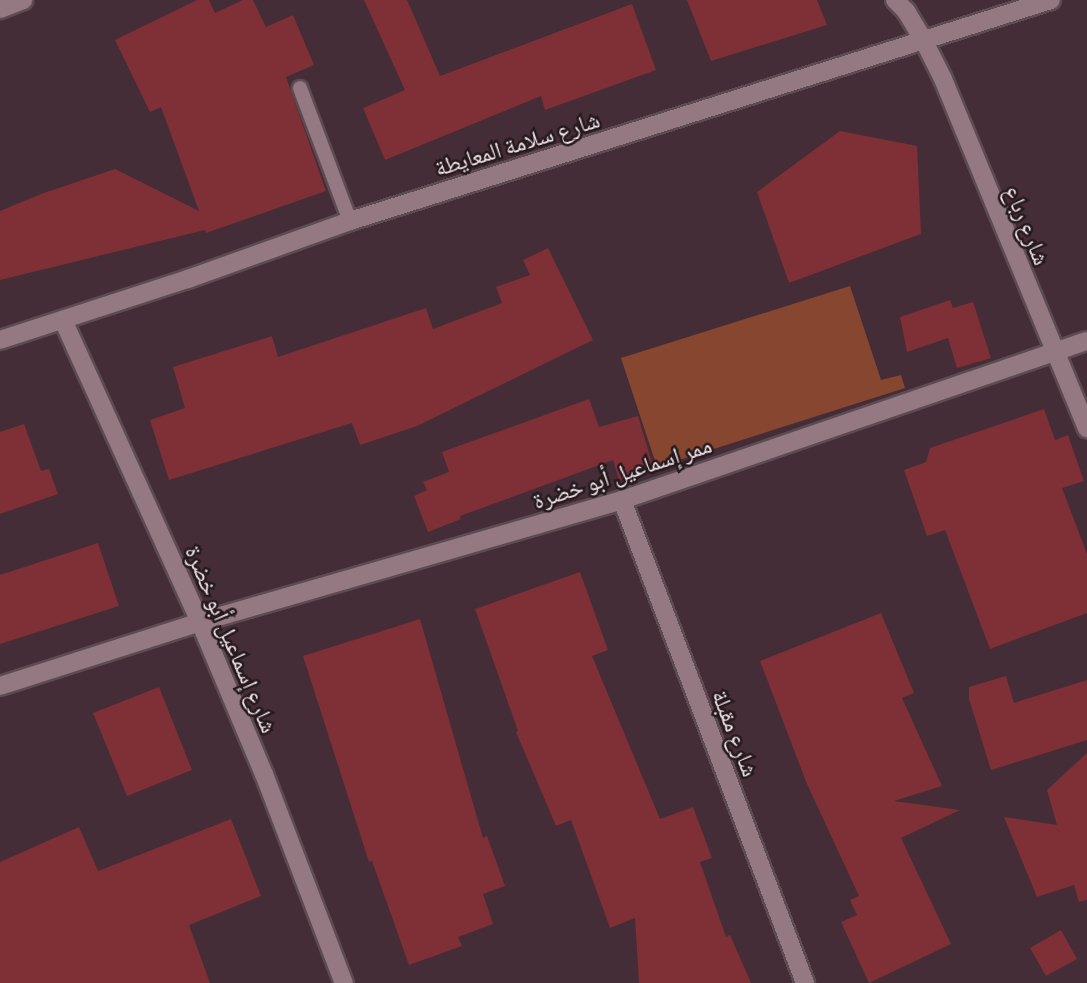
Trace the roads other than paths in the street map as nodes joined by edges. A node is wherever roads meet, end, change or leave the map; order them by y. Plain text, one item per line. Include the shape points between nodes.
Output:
1 (23, 0) edge
2 (895, 0) edge
3 (1051, 0) edge
4 (0, 9) edge
5 (924, 41) junction
6 (300, 88) dead end
7 (350, 221) junction
8 (63, 320) junction
9 (0, 340) edge
10 (1087, 341) edge
11 (1054, 353) junction
12 (1087, 429) edge
13 (622, 500) junction
14 (200, 622) junction
15 (0, 686) edge
16 (344, 983) edge
17 (805, 983) edge

1 - 4 street
2 - 5 street, شارع رباع
3 - 5 street, شارع سلامة المعايطة
5 - 7 street, شارع سلامة المعايطة
5 - 11 street, شارع رباع
6 - 7 lane
7 - 8 street, شارع سلامة المعايطة
8 - 9 street, شارع سلامة المعايطة
8 - 14 street, شارع إسماعيل أبو خضرة
10 - 11 street, ممر إسماعيل أبو خضرة
11 - 12 street, شارع رباع
11 - 13 street, ممر إسماعيل أبو خضرة
13 - 14 street, ممر إسماعيل أبو خضرة
13 - 17 street, شارع مقبلة
14 - 15 street, ممر إسماعيل أبو خضرة
14 - 16 street, شارع إسماعيل أبو خضرة

